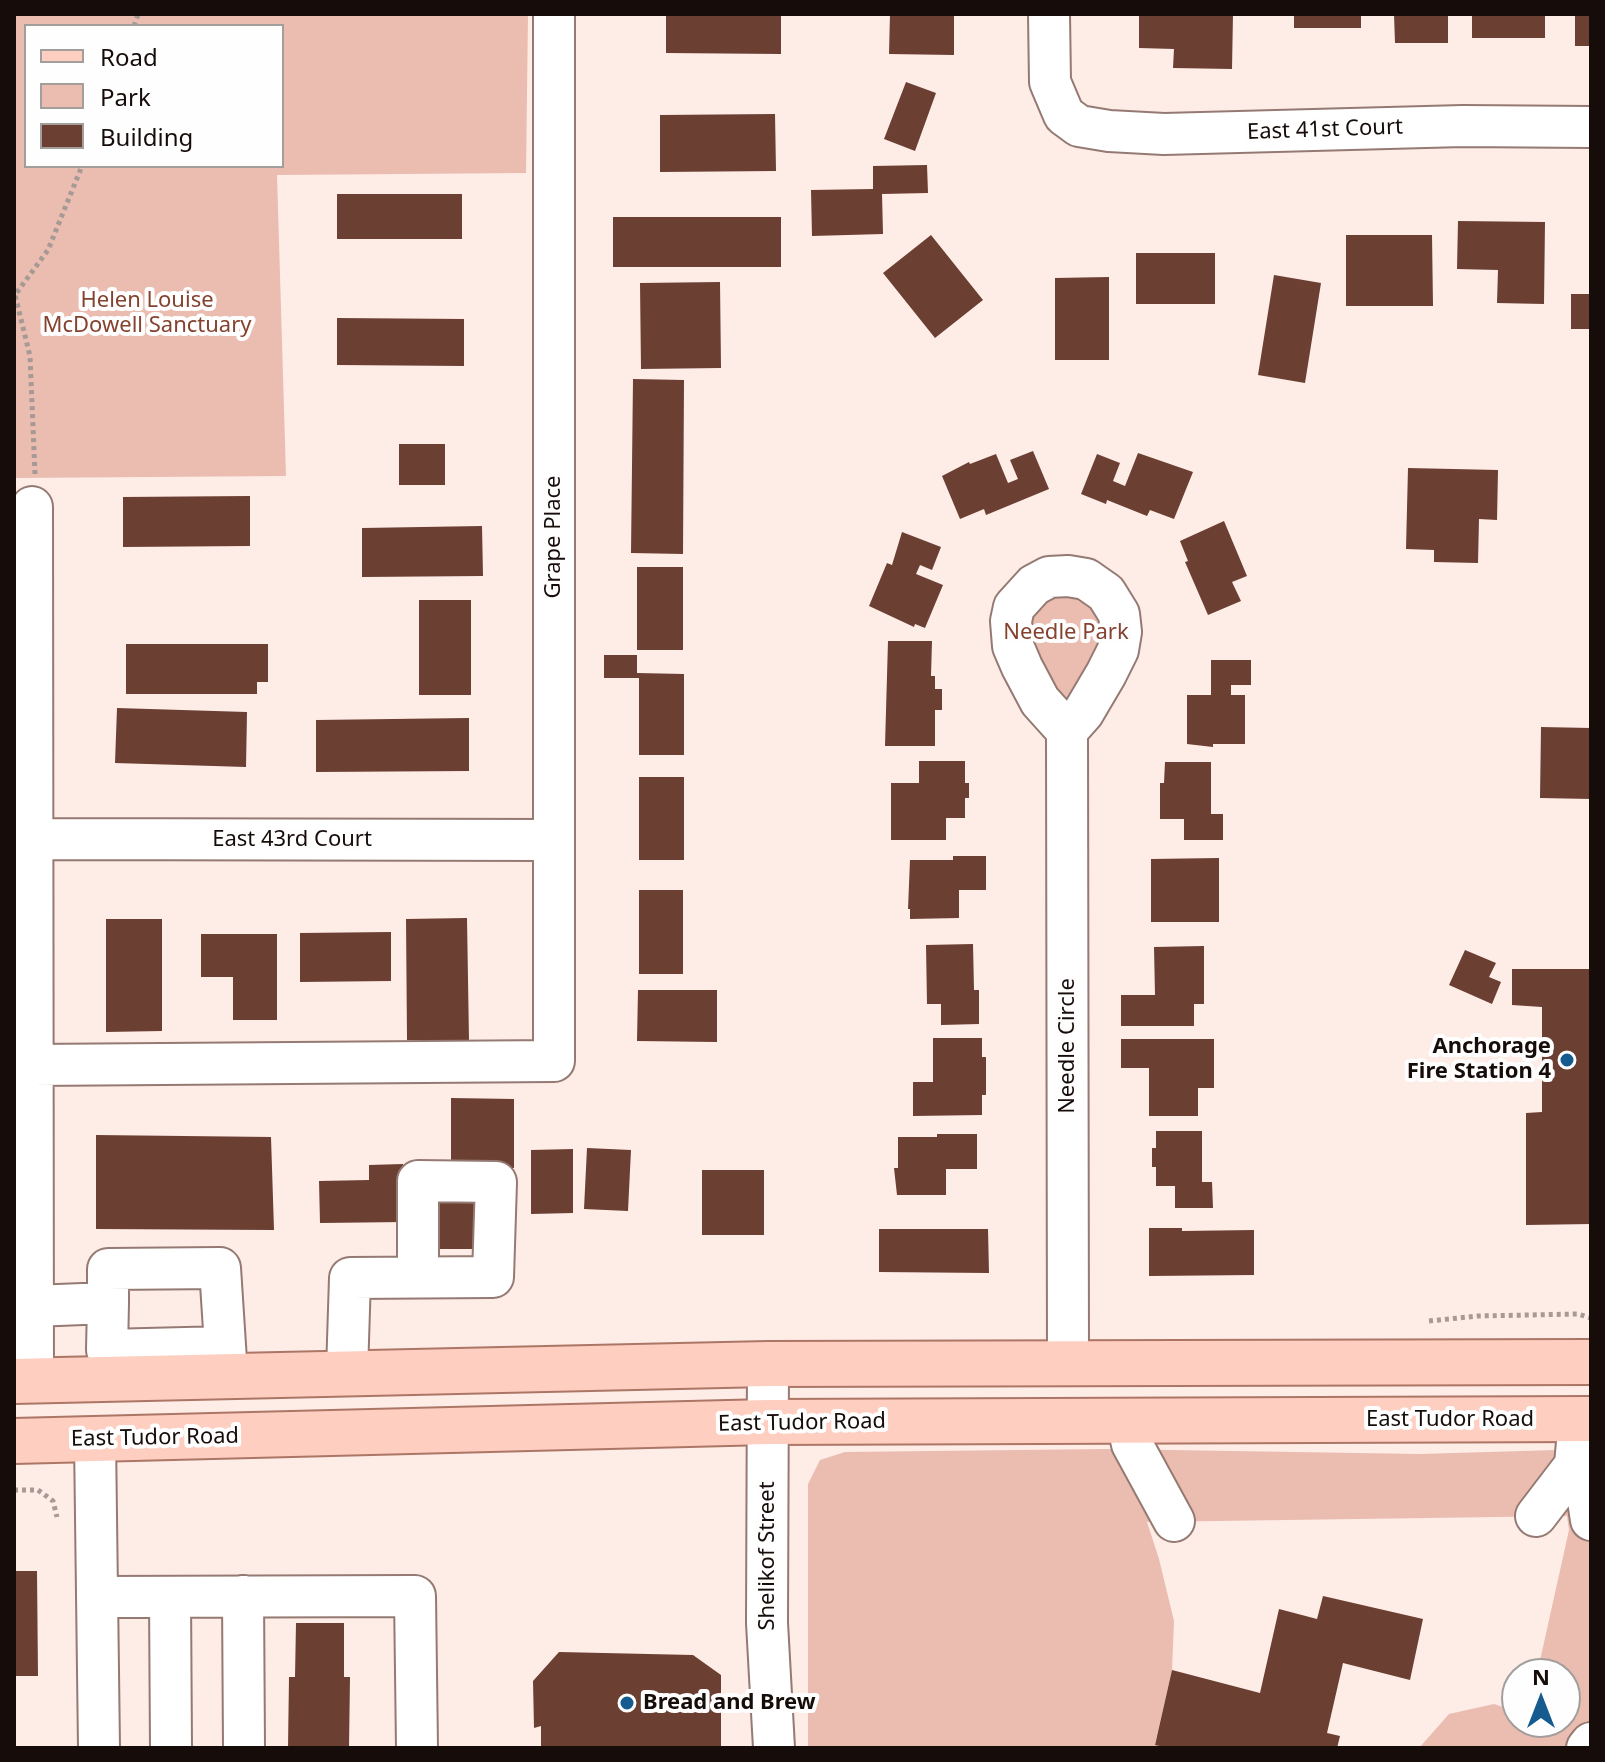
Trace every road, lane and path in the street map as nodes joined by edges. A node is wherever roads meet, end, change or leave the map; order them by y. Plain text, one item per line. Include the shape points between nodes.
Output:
1 (554, 14) edge
2 (1049, 14) edge
3 (1591, 127) edge
4 (81, 168) edge
5 (15, 294) edge
6 (32, 507) joint
7 (1067, 731) dead end
8 (31, 839) junction
9 (554, 840) junction
10 (22, 887) edge
11 (32, 1065) junction
12 (23, 1245) edge
13 (418, 1277) dead end
14 (108, 1303) junction
15 (33, 1306) junction
16 (1068, 1361) junction
17 (226, 1362) junction
18 (1591, 1362) edge
19 (768, 1364) junction
20 (347, 1372) junction
21 (24, 1381) edge
22 (1585, 1419) edge
23 (768, 1422) junction
24 (1127, 1422) junction
25 (95, 1439) junction
26 (14, 1441) edge
27 (1575, 1465) junction
28 (14, 1490) edge
29 (1536, 1516) dead end
30 (1591, 1520) edge
31 (1174, 1521) dead end
32 (60, 1529) dead end
33 (243, 1596) junction
34 (99, 1597) junction
35 (170, 1597) junction
36 (1591, 1743) edge
37 (99, 1748) edge
38 (171, 1748) edge
39 (244, 1748) edge
40 (417, 1748) edge
41 (774, 1748) edge
42 (1587, 1748) edge

1 - 9 street, Grape Place
2 - 3 street, East 41st Court via 1050,82 1064,115 1079,126 1164,134
4 - 5 path via 48,250
5 - 6 path via 30,356
6 - 8 street
7 - 16 street, Needle Circle
8 - 9 street, East 43rd Court
8 - 10 street
9 - 11 street, Grape Place via 554,1061
10 - 11 street
11 - 12 street
12 - 15 street
13 - 20 street via 350,1278
14 - 15 street
14 - 17 street via 107,1350
14 - 17 street via 108,1269 220,1268
15 - 21 street
16 - 18 main road
16 - 19 main road
17 - 20 main road
17 - 21 main road
19 - 20 main road
19 - 23 street, Shelikof Street
22 - 24 main road, East Tudor Road
22 - 27 street
23 - 24 main road, East Tudor Road
23 - 25 main road, East Tudor Road
23 - 41 street, Shelikof Street via 767,1623
24 - 31 street via 1132,1444
25 - 26 main road, East Tudor Road
25 - 34 street
27 - 29 street
27 - 30 street via 1584,1474
28 - 32 path via 38,1490 53,1501
33 - 35 street
33 - 39 street
33 - 40 street via 415,1596
34 - 35 street
34 - 37 street
35 - 38 street
36 - 42 street

